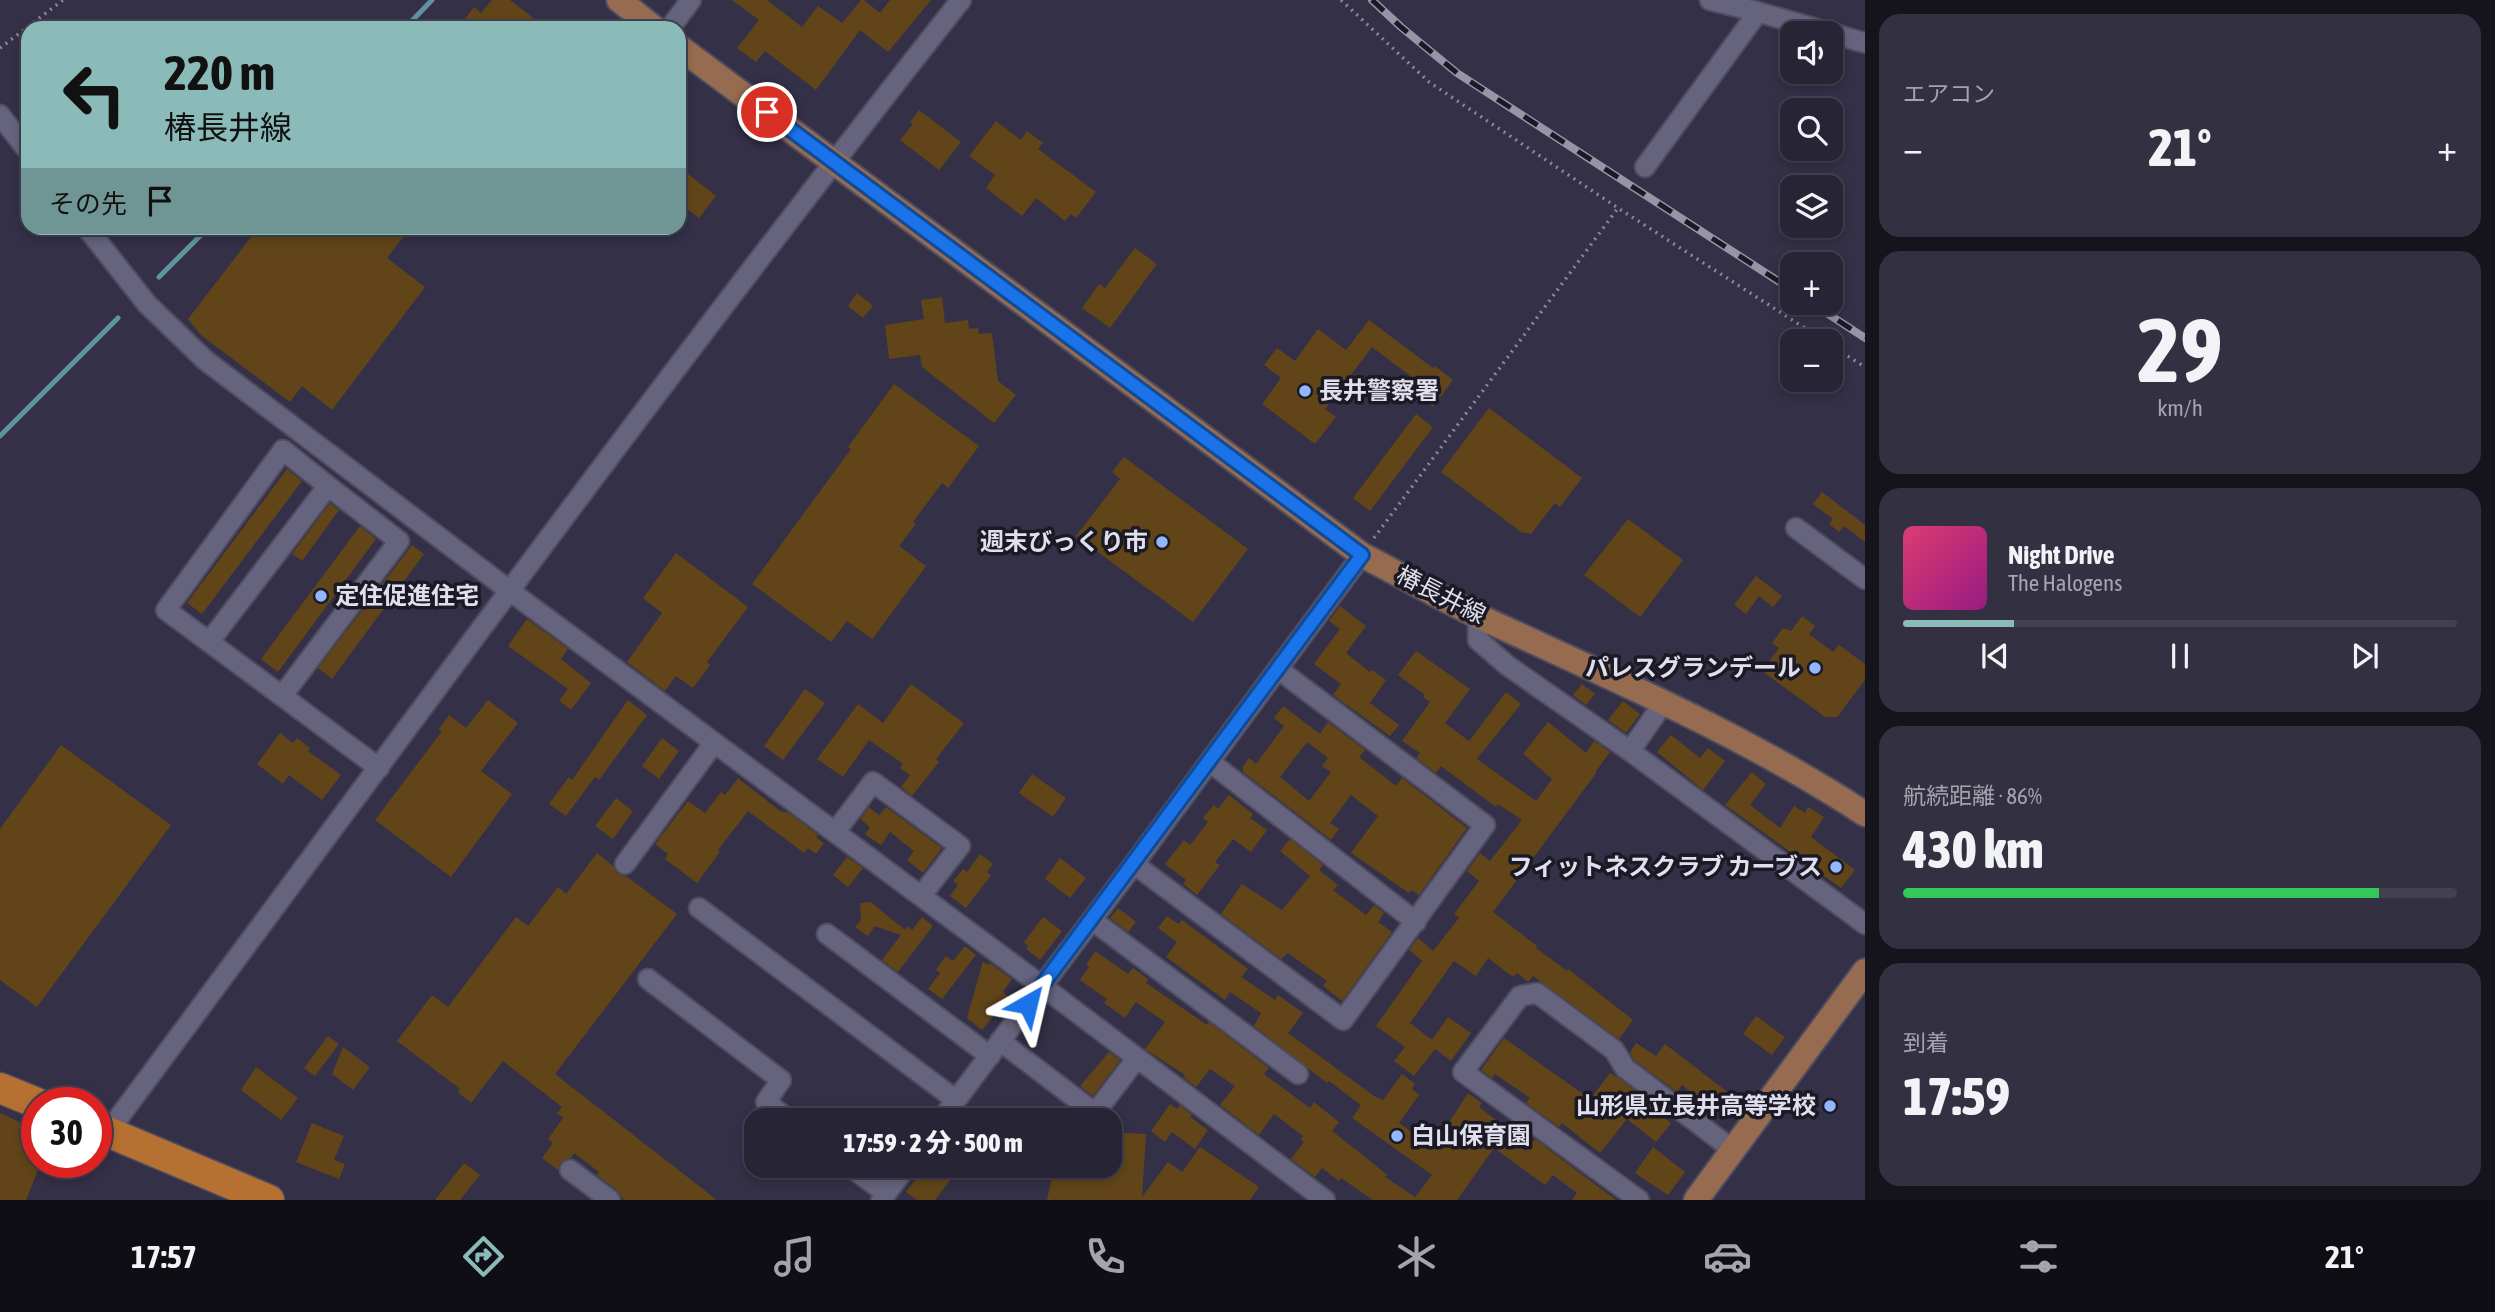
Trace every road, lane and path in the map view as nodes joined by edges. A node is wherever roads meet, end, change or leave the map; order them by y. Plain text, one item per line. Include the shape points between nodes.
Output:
1 (63, 0) edge
2 (620, 0) edge
3 (691, 0) edge
4 (961, 0) edge
5 (1341, 0) edge
6 (1710, 0) edge
7 (1758, 12) junction
8 (35, 21) edge
9 (646, 21) edge
10 (675, 21) edge
11 (21, 32) edge
12 (1865, 43) edge
13 (0, 48) edge
14 (686, 52) edge
15 (0, 115) edge
16 (21, 142) edge
17 (834, 161) junction
18 (1644, 167) dead end
19 (1618, 208) junction
20 (93, 235) edge
21 (1806, 329) edge
22 (1843, 353) edge
23 (1865, 367) edge
24 (328, 486) junction
25 (1796, 528) dead end
26 (1362, 555) junction
27 (1865, 579) edge
28 (510, 591) junction
29 (1478, 616) junction
30 (209, 642) junction
31 (1278, 669) junction
32 (282, 696) junction
33 (1665, 701) junction
34 (715, 743) junction
35 (1630, 751) junction
36 (1210, 762) junction
37 (379, 768) junction
38 (1865, 814) edge
39 (835, 832) junction
40 (625, 864) dead end
41 (1134, 864) junction
42 (921, 896) junction
43 (699, 908) dead end
44 (1092, 920) junction
45 (1416, 922) junction
46 (1865, 924) edge
47 (827, 934) dead end
48 (1865, 971) edge
49 (648, 979) dead end
50 (1042, 986) junction
51 (995, 1048) junction
52 (1137, 1058) junction
53 (1298, 1074) dead end
54 (0, 1088) edge
55 (21, 1097) edge
56 (956, 1100) junction
57 (774, 1108) edge
58 (950, 1108) edge
59 (112, 1117) edge
60 (112, 1134) edge
61 (1733, 1150) junction
62 (570, 1170) dead end
63 (862, 1178) edge
64 (898, 1178) edge
65 (883, 1197) edge
66 (269, 1200) edge
67 (610, 1200) edge
68 (1325, 1200) edge
69 (1639, 1200) edge
70 (1696, 1200) edge

1 - 8 path
2 - 9 main road
3 - 10 street
4 - 17 street
5 - 19 path via 1429,82
6 - 7 street
7 - 12 street
7 - 18 street
11 - 13 path
14 - 17 main road, 椿長井線
15 - 16 street
17 - 26 main road, 椿長井線
17 - 28 street
19 - 21 path
19 - 26 path
20 - 28 street via 146,303 205,360
22 - 23 path
24 - 30 street
24 - 30 street via 283,450 166,610
24 - 32 street via 399,541
25 - 27 street
26 - 29 main road, 椿長井線
26 - 31 street
28 - 34 street
28 - 37 street
29 - 33 main road, 椿長井線
29 - 35 street via 1478,640
30 - 32 street
31 - 36 street
31 - 45 street via 1485,825
32 - 37 street
33 - 35 street
33 - 38 main road, 椿長井線 via 1808,777
34 - 39 street
34 - 40 street
35 - 46 street
36 - 41 street
36 - 45 street
37 - 59 street
39 - 42 street
39 - 42 street via 873,782 960,846
41 - 44 street
41 - 45 street via 1343,1020
42 - 50 street
43 - 56 street
44 - 50 street
44 - 53 street
47 - 51 street
48 - 61 main road
49 - 57 street via 781,1080 766,1102
50 - 51 street
50 - 52 street
51 - 52 street via 1095,1113
51 - 56 street
52 - 68 street
54 - 55 highway
56 - 58 street
60 - 66 highway
61 - 69 street via 1625,1068 1614,1049 1537,993 1520,996 1463,1072
61 - 70 main road
62 - 67 street
63 - 65 street
64 - 65 street

